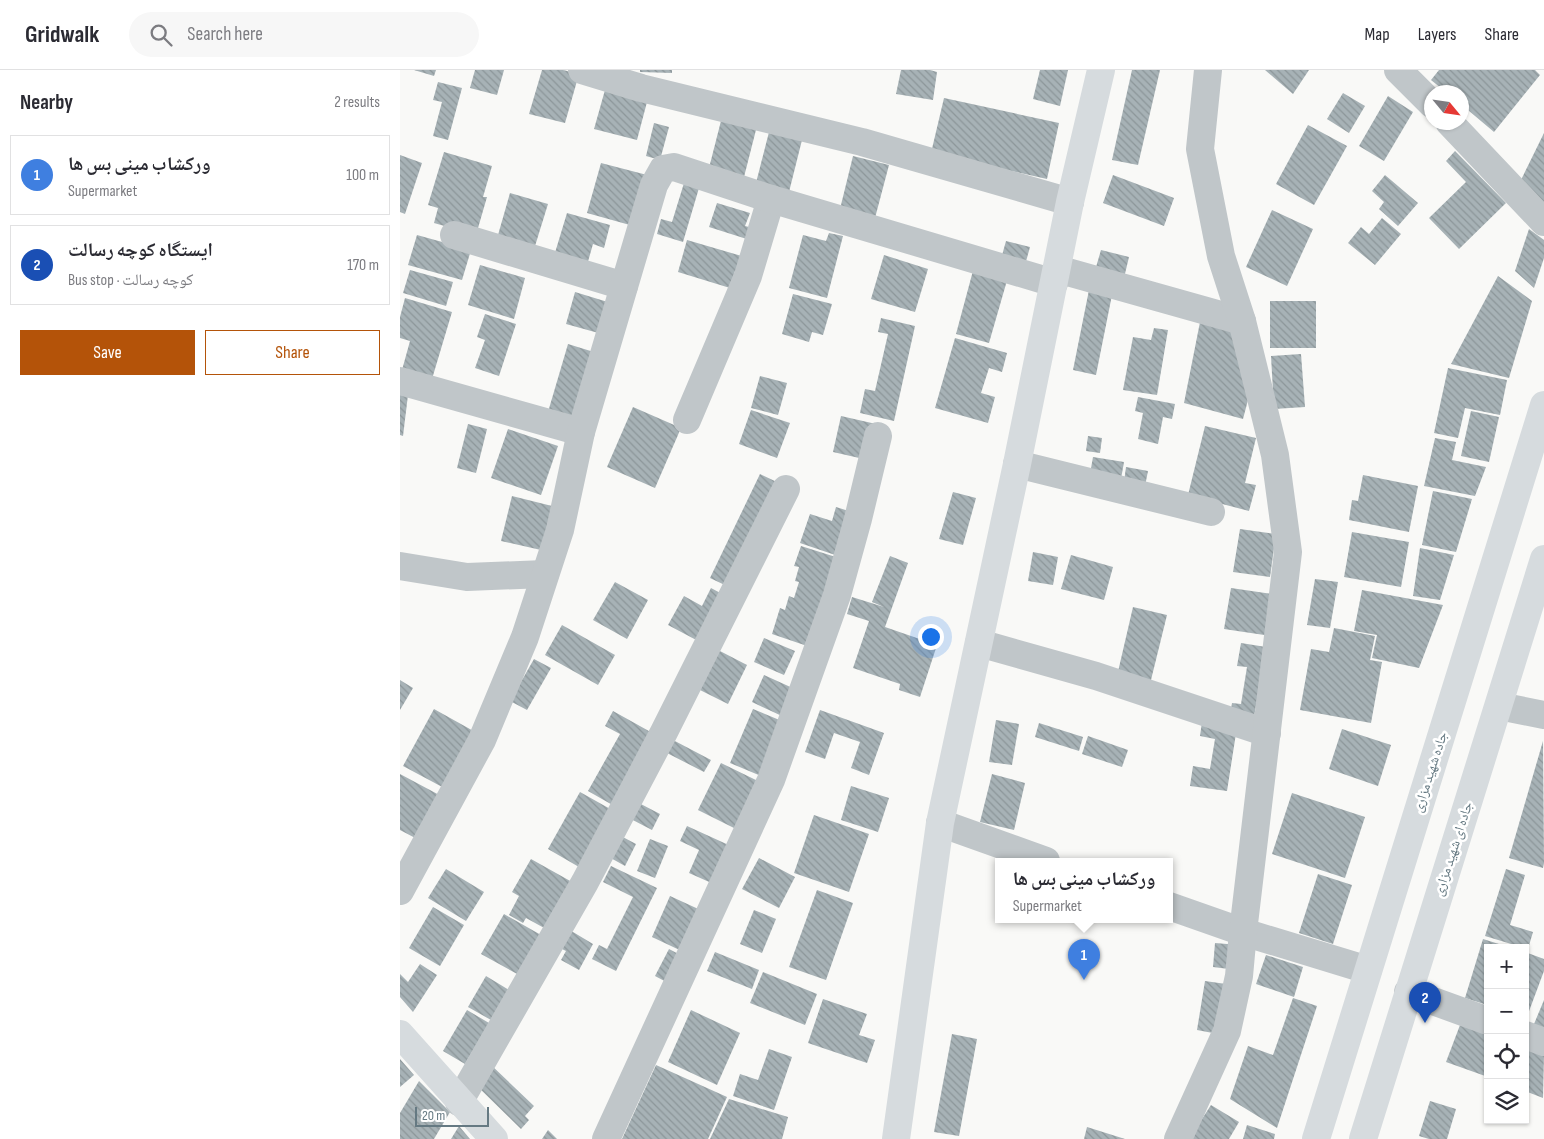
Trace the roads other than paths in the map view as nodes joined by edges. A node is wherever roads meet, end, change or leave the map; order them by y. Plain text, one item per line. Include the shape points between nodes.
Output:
1 (582, 70) edge
2 (1101, 70) edge
3 (1208, 70) edge
4 (1398, 70) edge
5 (1424, 96) edge
6 (1457, 130) edge
7 (771, 199) junction
8 (1070, 202) junction
9 (1544, 222) edge
10 (454, 235) dead end
11 (1055, 276) junction
12 (624, 286) junction
13 (1242, 321) junction
14 (400, 381) edge
15 (1544, 405) edge
16 (686, 420) dead end
17 (581, 432) junction
18 (878, 436) dead end
19 (1018, 464) junction
20 (786, 489) dead end
21 (1211, 512) dead end
22 (1544, 559) edge
23 (400, 566) edge
24 (545, 574) junction
25 (978, 644) junction
26 (1499, 706) junction
27 (1544, 715) edge
28 (1267, 733) junction
29 (940, 823) junction
30 (1038, 858) edge
31 (400, 891) edge
32 (1173, 907) edge
33 (1243, 932) junction
34 (1368, 970) junction
35 (1408, 992) junction
36 (1484, 1020) edge
37 (400, 1034) edge
38 (1529, 1036) edge
39 (1544, 1042) edge
40 (459, 1102) junction
41 (494, 1139) edge
42 (606, 1139) edge
43 (896, 1139) edge
44 (1178, 1139) edge
45 (1316, 1139) edge
46 (1362, 1139) edge

1 - 8 street via 641,88 862,142
2 - 8 main road
3 - 13 street via 1200,149 1221,256
4 - 5 street
6 - 9 street
7 - 11 street
7 - 12 street via 674,166 663,169 654,185
7 - 16 street via 748,276
8 - 11 main road
10 - 12 street
11 - 13 street
11 - 19 main road
12 - 17 street
13 - 28 street via 1275,455 1288,552
14 - 17 street
15 - 34 main road, جاده شهید مزاری
17 - 24 street via 560,530
18 - 42 street via 837,595 772,780
19 - 21 street
19 - 25 main road
20 - 40 street via 585,882
22 - 26 main road, جاده ای شهید مزاری
23 - 24 street via 467,577
24 - 31 street via 525,637 482,740
25 - 28 street via 1096,676
25 - 29 main road
26 - 27 street
26 - 35 main road, جاده ای شهید مزاری
28 - 33 street
29 - 30 street
29 - 43 main road
32 - 33 street
33 - 34 street
33 - 44 street via 1239,976 1227,1031
34 - 45 main road, جاده شهید مزاری
35 - 36 street
35 - 46 main road, جاده ای شهید مزاری
37 - 40 main road
38 - 39 street
40 - 41 main road

